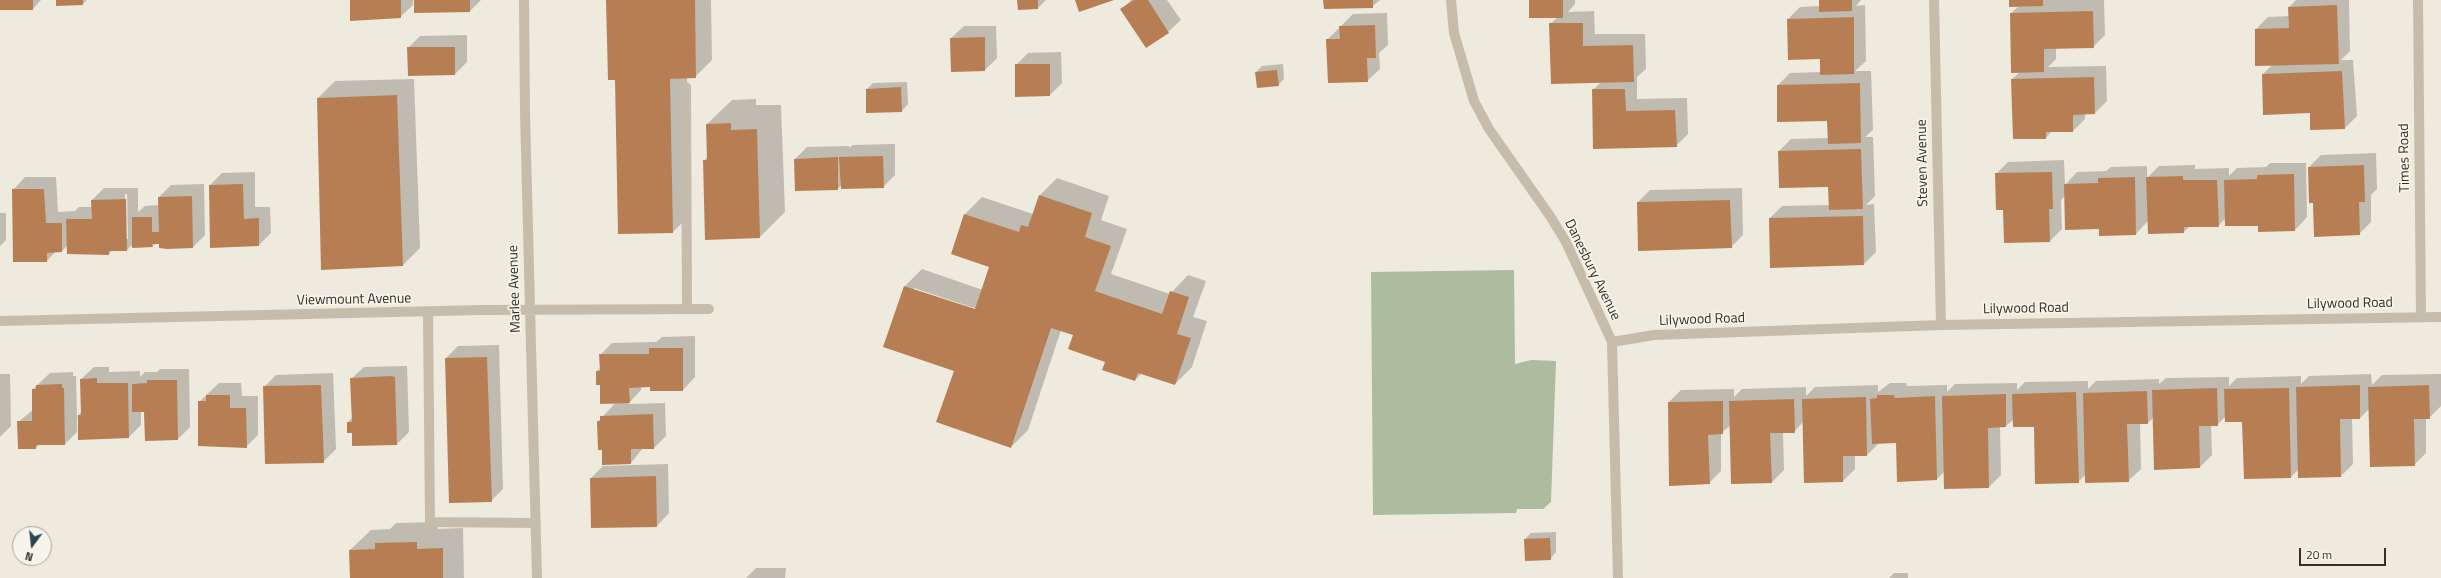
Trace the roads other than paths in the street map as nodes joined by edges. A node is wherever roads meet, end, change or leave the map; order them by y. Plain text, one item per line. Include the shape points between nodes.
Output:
1 (524, 0) edge
2 (1451, 0) edge
3 (1934, 0) edge
4 (2418, 0) edge
5 (686, 87) dead end
6 (530, 309) junction
7 (687, 309) junction
8 (709, 309) dead end
9 (428, 312) junction
10 (2421, 316) junction
11 (2441, 317) edge
12 (0, 321) edge
13 (1941, 325) junction
14 (1612, 342) junction
15 (536, 523) junction
16 (537, 578) edge
17 (1618, 578) edge

1 - 6 street, Marlee Avenue
2 - 14 street, Danesbury Avenue via 1454,33 1474,101 1489,128 1566,242
3 - 13 street, Steven Avenue
4 - 10 street, Times Road
5 - 7 street
6 - 7 street, Viewmount Avenue
6 - 9 street, Viewmount Avenue
6 - 15 street, Marlee Avenue
7 - 8 street, Viewmount Avenue
9 - 12 street, Viewmount Avenue
9 - 15 street via 430,522
10 - 11 street, Lilywood Road
10 - 13 street, Lilywood Road
13 - 14 street, Lilywood Road via 1654,335
14 - 17 street, Danesbury Avenue
15 - 16 street, Marlee Avenue

